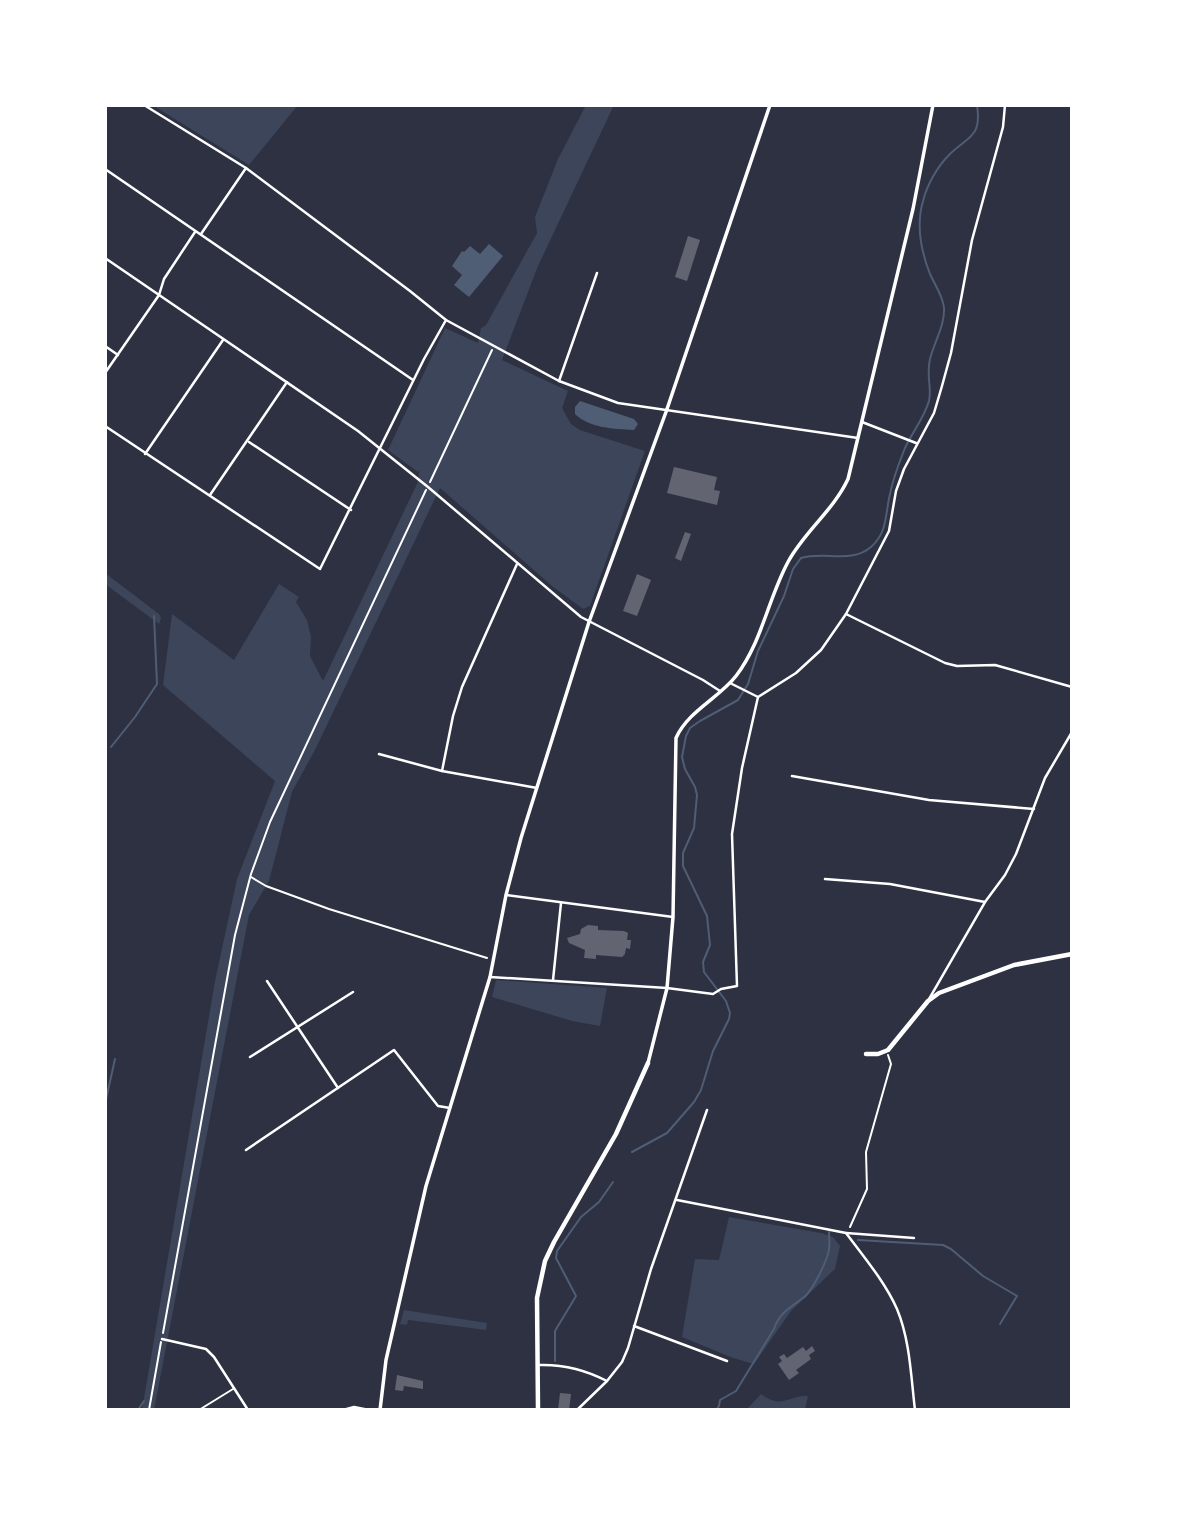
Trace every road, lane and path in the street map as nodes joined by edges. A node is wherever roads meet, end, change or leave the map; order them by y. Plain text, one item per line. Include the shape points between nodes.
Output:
1 (144, 105) edge
2 (770, 105) edge
3 (933, 105) edge
4 (1005, 105) edge
5 (246, 168) junction
6 (105, 169) edge
7 (196, 231) junction
8 (201, 234) junction
9 (105, 258) edge
10 (597, 273) dead end
11 (159, 295) junction
12 (446, 320) junction
13 (223, 340) junction
14 (105, 346) edge
15 (493, 347) junction
16 (118, 355) junction
17 (105, 373) edge
18 (414, 380) junction
19 (559, 381) junction
20 (287, 382) junction
21 (666, 412) junction
22 (862, 422) junction
23 (105, 426) edge
24 (858, 438) junction
25 (248, 441) junction
26 (915, 442) junction
27 (380, 448) junction
28 (145, 454) junction
29 (428, 487) junction
30 (210, 495) junction
31 (351, 510) junction
32 (517, 563) junction
33 (846, 614) junction
34 (589, 622) junction
35 (730, 683) junction
36 (1072, 687) edge
37 (720, 691) junction
38 (758, 698) junction
39 (1072, 732) edge
40 (379, 754) dead end
41 (442, 771) junction
42 (792, 776) dead end
43 (537, 788) junction
44 (1034, 808) junction
45 (250, 876) junction
46 (825, 879) dead end
47 (506, 895) junction
48 (985, 902) junction
49 (561, 903) junction
50 (673, 917) junction
51 (1072, 954) edge
52 (492, 959) junction
53 (490, 976) junction
54 (553, 980) junction
55 (267, 981) dead end
56 (667, 988) junction
57 (352, 992) dead end
58 (928, 1001) junction
59 (296, 1028) junction
60 (886, 1051) junction
61 (866, 1054) dead end
62 (250, 1057) dead end
63 (648, 1063) joint
64 (338, 1088) junction
65 (450, 1108) junction
66 (707, 1110) dead end
67 (246, 1150) dead end
68 (677, 1200) junction
69 (846, 1233) junction
70 (914, 1238) dead end
71 (635, 1326) junction
72 (162, 1339) junction
73 (727, 1361) dead end
74 (538, 1365) junction
75 (607, 1381) junction
76 (233, 1388) junction
77 (149, 1410) edge
78 (199, 1410) edge
79 (248, 1410) edge
80 (343, 1410) edge
81 (369, 1410) edge
82 (380, 1410) edge
83 (538, 1410) edge
84 (577, 1410) edge
85 (915, 1410) edge

1 - 5 street
2 - 21 street
3 - 22 street
4 - 26 street via 972,240 951,353 934,412
5 - 8 street
5 - 12 street
6 - 7 street
7 - 8 street
7 - 11 street via 164,279
8 - 18 street
9 - 11 street
10 - 19 street
11 - 13 street
11 - 16 street
12 - 15 street
12 - 18 street
13 - 20 street
13 - 28 street
14 - 16 street
15 - 19 street
15 - 29 path
16 - 17 street
18 - 27 street
19 - 21 street via 618,403
20 - 25 street
20 - 27 street
21 - 24 street
21 - 34 street
22 - 24 street
22 - 26 street
23 - 28 street
24 - 35 street via 842,492 788,563 751,651
25 - 30 street
25 - 31 street
26 - 33 street via 896,491 889,531
27 - 29 street
27 - 31 street
28 - 30 street
29 - 32 street
29 - 45 path via 273,815
30 - 31 street via 320,569
32 - 34 street
32 - 41 street via 462,687
33 - 36 street via 945,663 995,665
33 - 38 street via 811,662
34 - 37 street
34 - 43 street
35 - 37 street
35 - 38 street
37 - 50 street via 676,737
38 - 56 street via 732,834 737,986 713,994
39 - 44 street via 1051,765
40 - 41 street
41 - 43 street
42 - 44 street via 929,800
43 - 47 street
44 - 48 street via 1005,875
45 - 52 path via 329,909
45 - 72 path via 235,935
46 - 48 street via 890,884
47 - 49 street
47 - 52 street
48 - 58 street
49 - 50 street
49 - 54 street
50 - 56 street
51 - 58 main road via 1014,965
52 - 53 street
53 - 54 street
53 - 65 street
54 - 56 street
55 - 59 street
56 - 63 street
57 - 59 street
58 - 60 main road
59 - 62 street
59 - 64 street
60 - 61 main road
60 - 69 path via 891,1064 866,1152 867,1189
63 - 74 main road via 616,1134 545,1261 537,1298
64 - 65 street via 394,1050 438,1106
64 - 67 street
65 - 82 street via 426,1186 386,1360
66 - 68 street
68 - 69 street
68 - 71 street
69 - 70 street
69 - 85 street via 897,1309 907,1345
71 - 73 street
71 - 75 street via 622,1362
72 - 76 street via 206,1349
72 - 77 path
74 - 75 street via 559,1364
74 - 83 main road
75 - 84 street
76 - 78 lane
76 - 79 street
80 - 81 street

